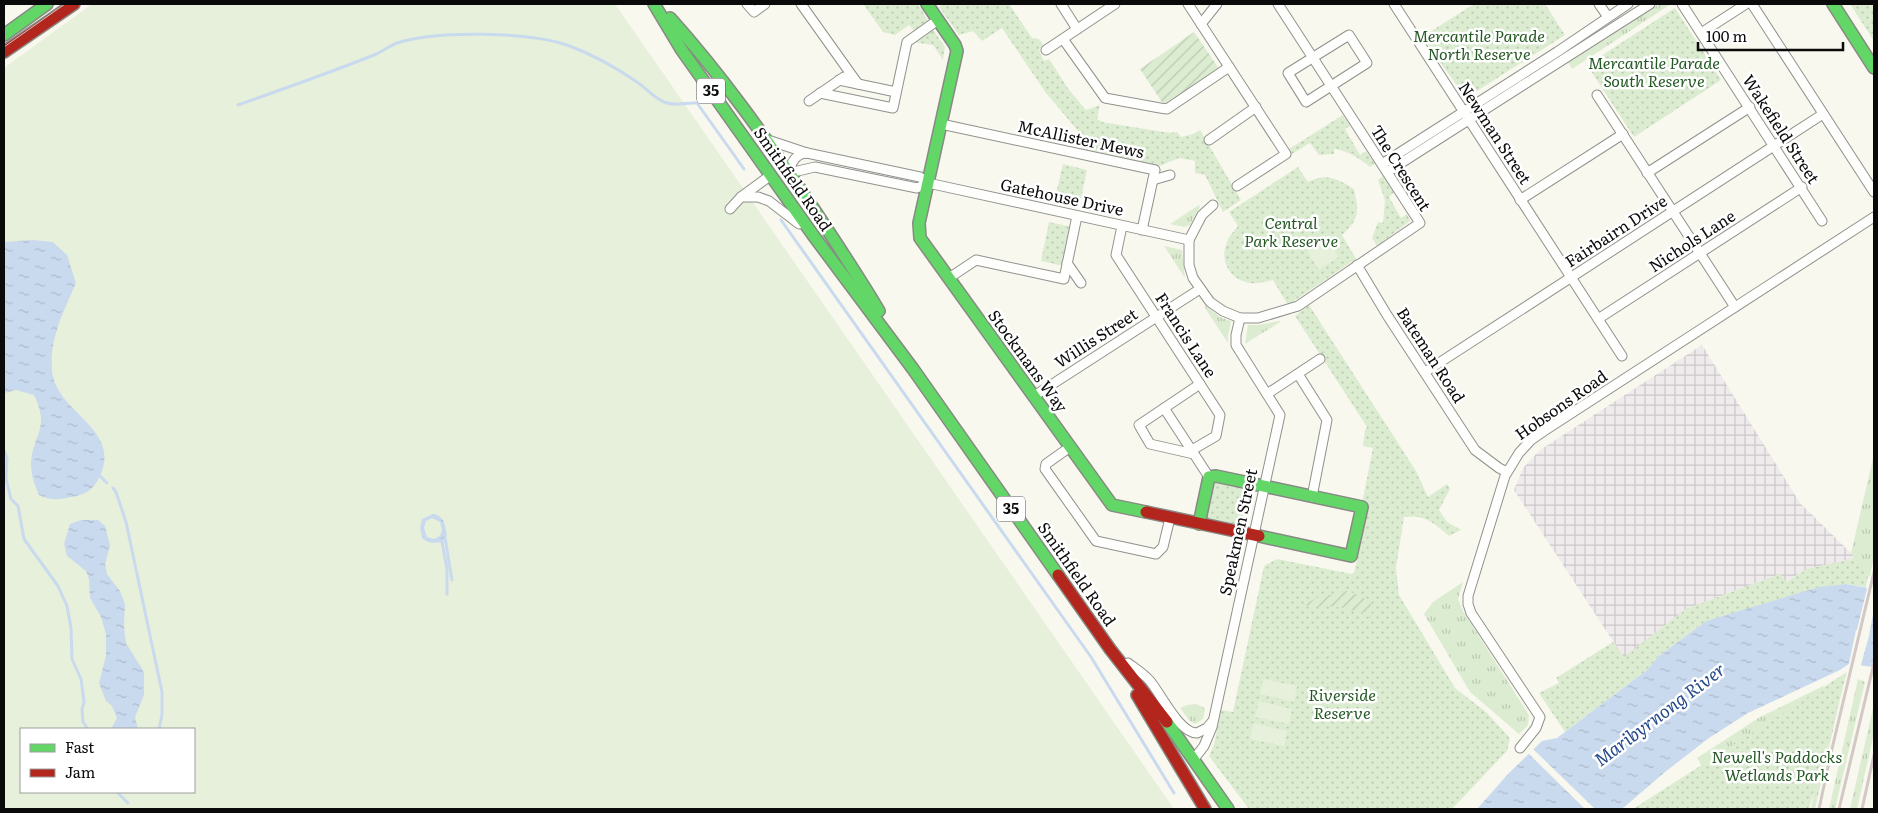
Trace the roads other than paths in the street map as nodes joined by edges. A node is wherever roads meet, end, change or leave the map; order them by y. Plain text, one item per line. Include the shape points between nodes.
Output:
1 (47, 4) edge
2 (74, 4) edge
3 (656, 4) edge
4 (765, 4) edge
5 (801, 4) edge
6 (926, 4) edge
7 (1061, 4) edge
8 (1115, 4) edge
9 (1188, 4) edge
10 (1217, 4) edge
11 (1278, 4) edge
12 (1394, 4) edge
13 (1599, 4) edge
14 (1628, 4) edge
15 (1650, 4) edge
16 (1682, 4) edge
17 (1746, 4) edge
18 (1752, 4) edge
19 (1833, 4) edge
20 (749, 7) edge
21 (1608, 17) junction
22 (938, 20) junction
23 (1201, 24) junction
24 (1077, 29) junction
25 (1702, 32) junction
26 (4, 35) edge
27 (1063, 39) junction
28 (1046, 50) dead end
29 (4, 52) edge
30 (1313, 58) junction
31 (1230, 67) junction
32 (1874, 68) edge
33 (850, 72) junction
34 (839, 80) junction
35 (858, 84) junction
36 (1332, 86) junction
37 (896, 92) junction
38 (820, 93) junction
39 (1597, 95) dead end
40 (809, 101) dead end
41 (1256, 107) junction
42 (1750, 107) junction
43 (1463, 111) junction
44 (1823, 114) junction
45 (1469, 121) junction
46 (941, 124) junction
47 (1623, 134) junction
48 (765, 139) junction
49 (1209, 140) dead end
50 (1775, 146) junction
51 (806, 153) junction
52 (1382, 164) junction
53 (875, 167) junction
54 (1388, 172) junction
55 (789, 173) junction
56 (1647, 173) junction
57 (771, 175) junction
58 (1170, 175) dead end
59 (873, 178) junction
60 (1153, 180) junction
61 (928, 184) junction
62 (1237, 186) dead end
63 (1802, 188) junction
64 (1874, 192) edge
65 (784, 195) junction
66 (741, 197) junction
67 (1520, 200) junction
68 (1212, 205) dead end
69 (730, 210) dead end
70 (1672, 212) junction
71 (1077, 216) junction
72 (1874, 217) edge
73 (1822, 221) dead end
74 (1122, 226) junction
75 (1142, 230) junction
76 (813, 235) junction
77 (1189, 240) junction
78 (1699, 254) junction
79 (1067, 263) junction
80 (1357, 265) junction
81 (948, 278) junction
82 (1571, 278) junction
83 (1081, 283) dead end
84 (1200, 289) junction
85 (1734, 307) junction
86 (1156, 317) junction
87 (1240, 318) junction
88 (1598, 319) junction
89 (1622, 356) dead end
90 (1320, 359) dead end
91 (913, 369) junction
92 (1425, 372) junction
93 (1298, 374) junction
94 (1200, 384) junction
95 (1267, 394) junction
96 (1034, 396) junction
97 (1164, 408) junction
98 (1070, 447) junction
99 (1193, 452) junction
100 (1509, 469) junction
101 (1209, 477) junction
102 (1263, 486) junction
103 (1312, 496) junction
104 (1170, 518) junction
105 (1199, 524) junction
106 (1252, 535) junction
107 (1112, 652) junction
108 (1213, 721) junction
109 (1520, 748) dead end
110 (1194, 758) junction
111 (1180, 768) junction
112 (1205, 809) edge
113 (1228, 809) edge

1 - 26 main road
2 - 29 main road
3 - 48 main road, Smithfield Road / 35 via 691,40
3 - 57 main road, Smithfield Road / 35 via 681,49
4 - 20 street via 754,12
5 - 33 street
6 - 22 main road, Stockmans Way
7 - 24 street
8 - 24 street
9 - 23 street
10 - 23 street
11 - 30 street, The Crescent
12 - 43 street, Newman Street
13 - 21 street
14 - 21 street
15 - 45 street
16 - 25 street, Wakefield Street
17 - 25 street
18 - 44 street
19 - 32 main road
21 - 43 street
22 - 37 street via 907,42
22 - 46 main road, Stockmans Way via 957,51
23 - 31 street
24 - 27 street
25 - 42 street, Wakefield Street
27 - 28 street
27 - 31 street via 1105,98 1160,108 1166,109
30 - 36 street, The Crescent
30 - 36 street via 1288,73 1306,102
30 - 36 street via 1349,35 1367,62
31 - 41 street
33 - 34 street
33 - 35 street
34 - 35 street
34 - 38 street
35 - 37 street
36 - 52 street, The Crescent
37 - 38 street via 893,108
38 - 40 street
39 - 47 street
41 - 49 street
41 - 62 street via 1286,154
42 - 50 street, Wakefield Street
42 - 56 street
43 - 45 street, Newman Street
43 - 52 street
44 - 50 street, Fairbairn Drive
44 - 64 street
45 - 54 street
45 - 67 street, Newman Street
46 - 60 street, McAllister Mews via 1155,170
46 - 61 main road, Stockmans Way
47 - 56 street
47 - 67 street
48 - 51 street, Gatehouse Drive
48 - 55 main road, Smithfield Road / 35
50 - 63 street, Wakefield Street
50 - 70 street, Fairbairn Drive
51 - 53 street, Gatehouse Drive
51 - 55 street via 797,157
52 - 54 street, The Crescent
53 - 59 street
53 - 61 street, Gatehouse Drive via 920,177
54 - 80 street, The Crescent via 1420,223
55 - 57 main road
55 - 59 street, Gatehouse Drive via 815,167
55 - 65 main road
55 - 91 main road, Smithfield Road / 35 via 862,280
56 - 70 street
57 - 65 main road, Smithfield Road / 35
57 - 66 street
58 - 60 street
59 - 61 street, Gatehouse Drive via 917,188
60 - 75 street, McAllister Mews
61 - 71 street, Gatehouse Drive
61 - 81 main road, Stockmans Way via 919,225 920,236
63 - 73 street, Wakefield Street
63 - 78 street, Nichols Lane
65 - 76 main road, Smithfield Road / 35
66 - 69 street
66 - 76 street via 769,201
67 - 82 street, Newman Street
68 - 77 street, The Crescent via 1202,215
70 - 78 street
70 - 82 street, Fairbairn Drive
71 - 74 street, Gatehouse Drive
71 - 79 street
72 - 85 street, Hobsons Road
74 - 75 street, Gatehouse Drive
74 - 86 street, Francis Lane via 1116,255
75 - 77 street, Gatehouse Drive
76 - 91 main road, Smithfield Road / 35
77 - 84 street, The Crescent via 1189,265
78 - 85 street
78 - 88 street, Nichols Lane
79 - 81 street via 1064,279 976,260
79 - 83 street
80 - 87 street, The Crescent via 1298,306 1258,318
80 - 92 street, Bateman Road
81 - 96 main road, Stockmans Way
82 - 88 street, Newman Street
82 - 92 street, Fairbairn Drive
84 - 86 street, Willis Street
84 - 87 street, The Crescent via 1223,312
85 - 100 street, Hobsons Road via 1539,435 1525,446
86 - 94 street, Francis Lane
86 - 96 street, Willis Street
87 - 95 street, Speakmen Street via 1236,346
88 - 89 street, Newman Street
90 - 93 street
91 - 107 main road, Smithfield Road / 35
92 - 100 street, Bateman Road via 1475,450 1499,468
93 - 95 street
93 - 103 street via 1327,420
94 - 97 street
94 - 99 street, Francis Lane via 1220,415 1216,436
95 - 102 street, Speakmen Street via 1280,415
96 - 98 main road, Stockmans Way
97 - 99 street
97 - 99 street via 1139,425 1150,444
98 - 104 main road, Stockmans Way via 1112,506
98 - 104 street via 1046,464 1045,470 1096,542 1156,554 1163,547
99 - 101 street
100 - 109 street, Hobsons Road via 1472,577 1468,604 1540,717 1536,728
101 - 102 main road
101 - 105 main road
102 - 103 main road
102 - 106 street, Speakmen Street
103 - 106 main road, Stockmans Way via 1362,507 1351,556
104 - 105 main road, Stockmans Way
105 - 106 main road, Stockmans Way
106 - 108 street, Speakmen Street
107 - 108 street via 1145,675 1187,730 1200,732
107 - 110 main road, Smithfield Road / 35
107 - 111 main road, Smithfield Road / 35
108 - 110 street, Speakmen Street via 1204,746
110 - 111 main road
110 - 113 main road, Smithfield Road / 35
111 - 112 main road, Smithfield Road / 35

